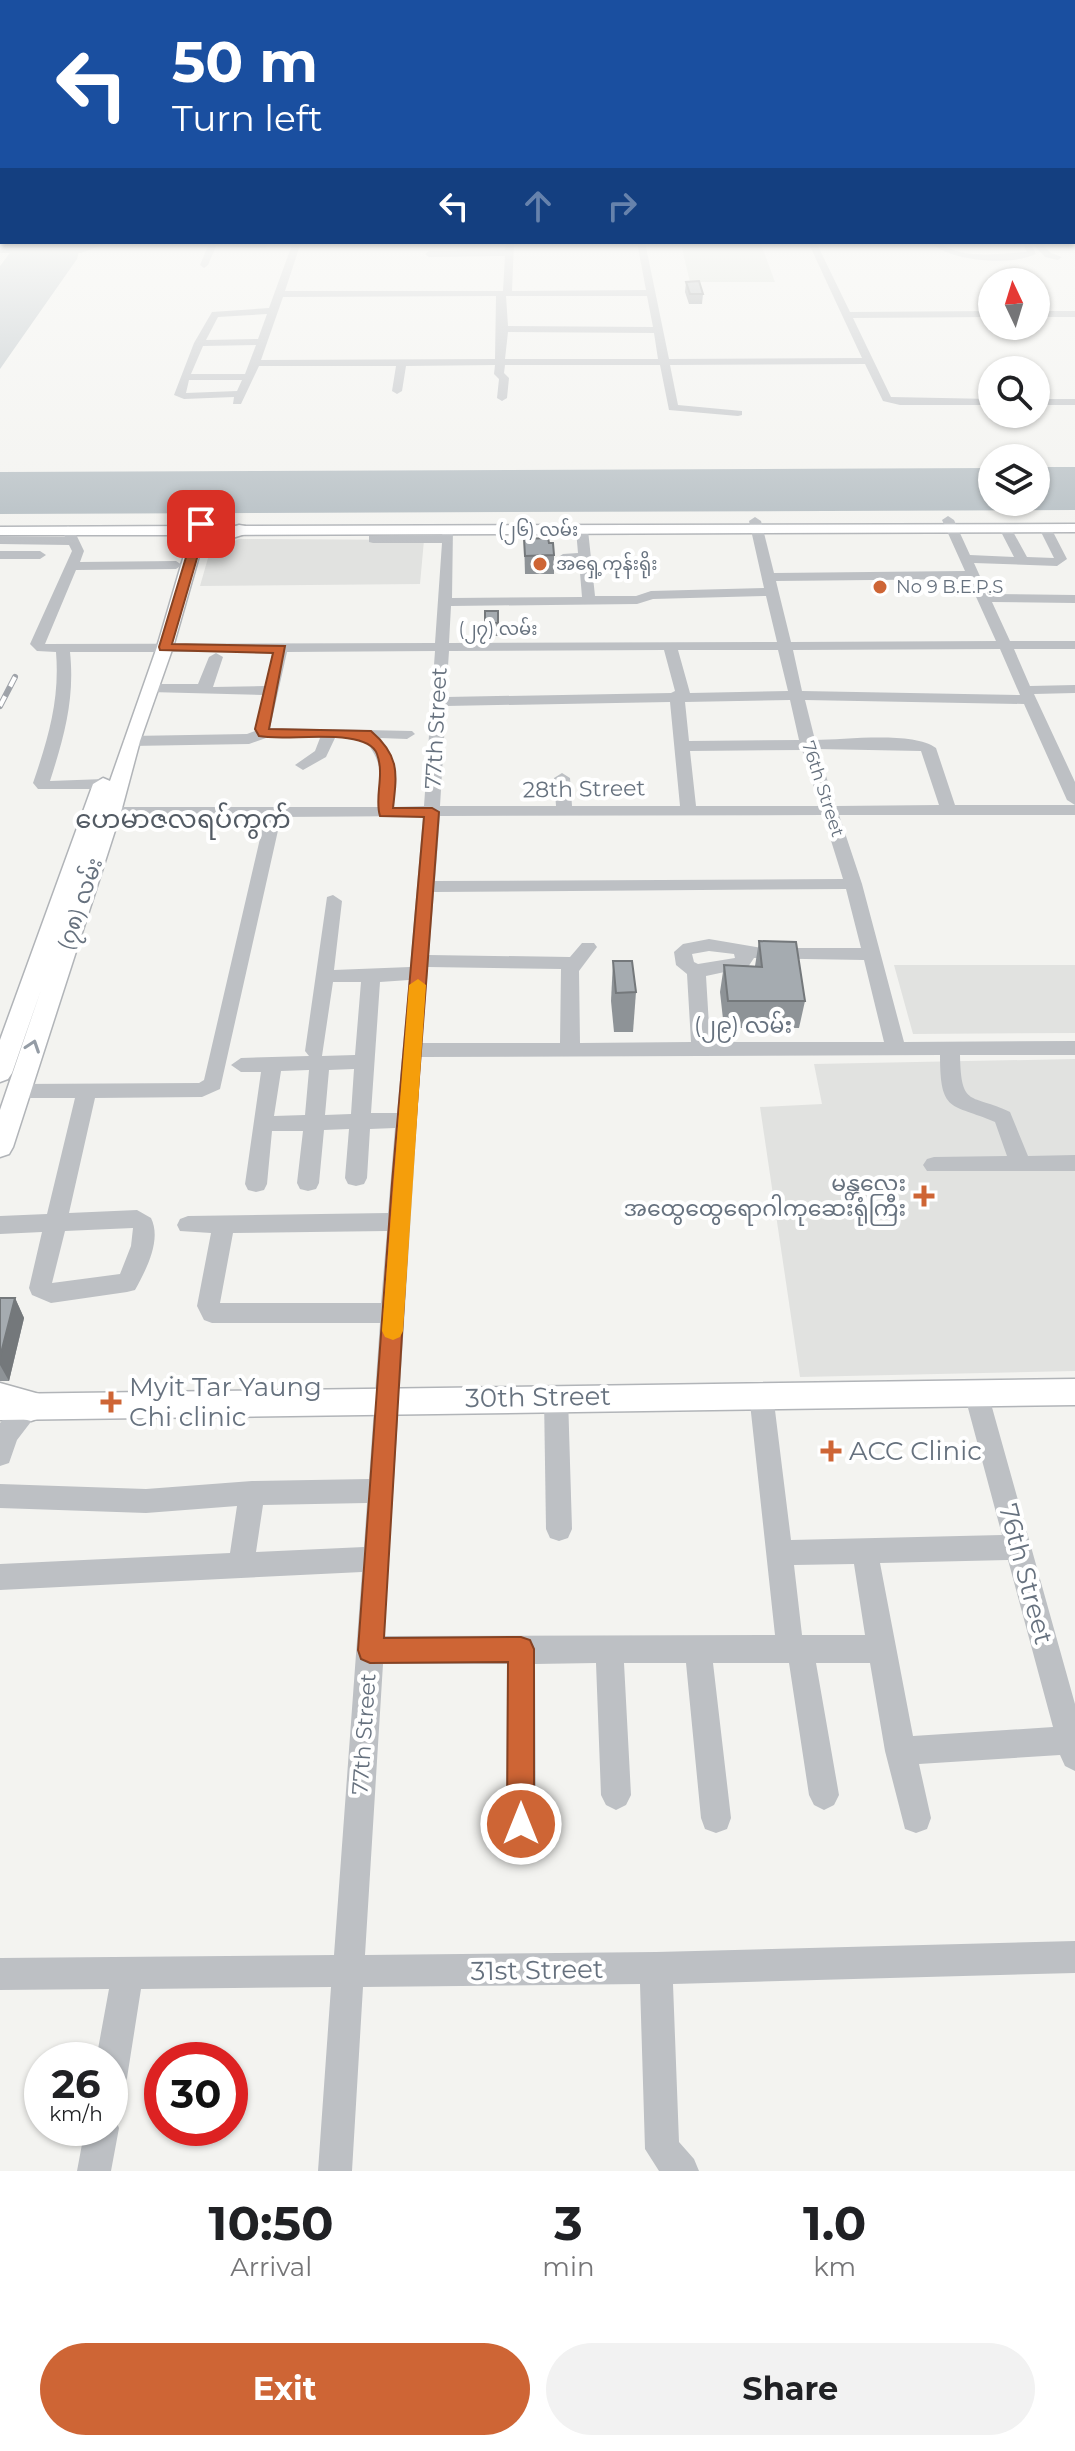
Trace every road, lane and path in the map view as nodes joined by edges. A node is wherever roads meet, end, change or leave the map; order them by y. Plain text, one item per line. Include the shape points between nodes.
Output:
1 (242, 342) edge
2 (262, 342) edge
3 (503, 342) edge
4 (664, 342) edge
5 (861, 342) edge
6 (199, 343) joint
7 (870, 361) junction
8 (502, 362) junction
9 (673, 362) junction
10 (255, 363) junction
11 (401, 363) junction
12 (185, 377) junction
13 (249, 377) junction
14 (397, 391) dead end
15 (502, 398) dead end
16 (978, 402) edge
17 (1050, 402) edge
18 (1075, 402) edge
19 (738, 413) dead end
20 (1075, 519) edge
21 (0, 523) edge
22 (756, 524) junction
23 (949, 524) junction
24 (1005, 528) junction
25 (1045, 528) junction
26 (1075, 528) edge
27 (194, 530) junction
28 (239, 530) joint
29 (582, 530) junction
30 (0, 531) edge
31 (70, 535) junction
32 (448, 535) junction
33 (373, 539) dead end
34 (0, 540) edge
35 (0, 555) edge
36 (40, 555) dead end
37 (584, 557) junction
38 (563, 558) dead end
39 (964, 559) junction
40 (1022, 560) junction
41 (176, 565) junction
42 (71, 566) junction
43 (972, 575) junction
44 (772, 585) junction
45 (1069, 595) edge
46 (983, 598) junction
47 (589, 599) junction
48 (444, 602) junction
49 (784, 645) junction
50 (1075, 645) edge
51 (1005, 646) junction
52 (157, 647) junction
53 (440, 647) junction
54 (670, 647) junction
55 (63, 649) junction
56 (281, 649) junction
57 (216, 657) dead end
58 (150, 688) junction
59 (1075, 689) edge
60 (271, 690) junction
61 (212, 691) dead end
62 (680, 695) junction
63 (797, 695) junction
64 (1027, 695) junction
65 (544, 700) junction
66 (438, 702) junction
67 (594, 712) dead end
68 (264, 733) junction
69 (366, 734) junction
70 (407, 734) dead end
71 (328, 735) junction
72 (131, 741) junction
73 (808, 745) junction
74 (682, 746) junction
75 (303, 765) dead end
76 (562, 778) dead end
77 (104, 784) junction
78 (1075, 800) edge
79 (688, 810) junction
80 (948, 810) junction
81 (1075, 810) edge
82 (564, 811) junction
83 (831, 811) junction
84 (102, 812) junction
85 (274, 812) junction
86 (385, 812) junction
87 (432, 812) junction
88 (853, 884) junction
89 (426, 887) junction
90 (333, 901) dead end
91 (588, 947) dead end
92 (870, 954) junction
93 (573, 963) junction
94 (420, 967) junction
95 (325, 976) junction
96 (371, 976) junction
97 (950, 1048) junction
98 (1075, 1048) edge
99 (701, 1049) junction
100 (896, 1049) junction
101 (412, 1050) junction
102 (570, 1050) junction
103 (318, 1057) junction
104 (364, 1062) junction
105 (272, 1064) junction
106 (241, 1065) dead end
107 (0, 1073) edge
108 (18, 1091) junction
109 (87, 1091) junction
110 (406, 1120) junction
111 (314, 1123) junction
112 (358, 1123) junction
113 (263, 1124) junction
114 (0, 1147) edge
115 (1075, 1163) edge
116 (1021, 1164) junction
117 (934, 1165) dead end
118 (356, 1178) dead end
119 (308, 1183) dead end
120 (256, 1184) dead end
121 (53, 1222) junction
122 (400, 1222) junction
123 (0, 1225) edge
124 (188, 1225) dead end
125 (224, 1225) junction
126 (394, 1313) junction
127 (1075, 1392) edge
128 (976, 1393) junction
129 (761, 1394) junction
130 (556, 1397) junction
131 (388, 1399) junction
132 (10, 1403) edge
133 (0, 1455) edge
134 (381, 1491) junction
135 (252, 1493) junction
136 (0, 1496) edge
137 (559, 1529) dead end
138 (1019, 1547) junction
139 (865, 1552) junction
140 (780, 1553) junction
141 (376, 1559) junction
142 (241, 1566) junction
143 (0, 1577) edge
144 (792, 1648) junction
145 (521, 1649) junction
146 (698, 1649) junction
147 (881, 1649) junction
148 (370, 1650) junction
149 (609, 1650) junction
150 (1073, 1748) edge
151 (900, 1751) junction
152 (616, 1795) dead end
153 (824, 1795) dead end
154 (716, 1818) dead end
155 (916, 1818) dead end
156 (521, 1824) dead end
157 (1075, 1957) edge
158 (656, 1968) junction
159 (348, 1972) junction
160 (0, 1974) edge
161 (127, 1975) junction
162 (116, 2042) edge
163 (99, 2146) edge
164 (94, 2171) edge
165 (335, 2171) edge
166 (682, 2171) edge

1 - 6 street
2 - 10 street
3 - 8 street
4 - 9 street
5 - 7 street
6 - 12 street
7 - 9 street
7 - 16 street via 889,400
8 - 9 street
8 - 11 street
8 - 15 street
9 - 19 street via 673,408
10 - 11 street
10 - 13 street
11 - 14 street
12 - 13 street
12 - 13 street via 180,396 239,398
17 - 18 street
20 - 23 main road, (၂၆) လမ်း
21 - 27 main road, (၂၆) လမ်း
22 - 23 main road, (၂၆) လမ်း
22 - 27 main road, (၂၆) လမ်း
22 - 29 main road, (၂၆) လမ်း
22 - 44 street, 76th Street
23 - 24 main road, (၂၆) လမ်း
23 - 39 street
24 - 25 main road, (၂၆) လမ်း
24 - 40 street
25 - 26 main road, (၂၆) လမ်း
25 - 40 street via 1061,559
27 - 28 highway
27 - 31 main road, (၂၆) လမ်း
27 - 41 main road, (၇၈) လမ်း
27 - 52 main road, (၇၈) လမ်း
28 - 32 main road, (၂၆) လမ်း
29 - 32 main road, (၂၆) လမ်း
29 - 37 street
30 - 31 main road, (၂၆) လမ်း
31 - 34 street
31 - 42 street via 78,549
32 - 33 street
32 - 48 street, 77th Street
35 - 36 street
37 - 38 street
37 - 47 street
39 - 40 street
39 - 43 street
41 - 42 street
41 - 52 main road, (၇၈) လမ်း
42 - 55 street via 37,644
43 - 44 street
43 - 46 street
44 - 47 street via 637,600
44 - 49 street, 76th Street
45 - 46 street
46 - 51 street
47 - 48 street
48 - 53 street, 77th Street
49 - 51 street, (၂၇) လမ်း
49 - 54 street, (၂၇) လမ်း
49 - 63 street, 76th Street
50 - 51 street, (၂၇) လမ်း
51 - 64 street
52 - 55 street, (၂၇) လမ်း
52 - 56 street, (၂၇) လမ်း
52 - 58 main road, (၇၈) လမ်း
52 - 77 main road, (၇၈) လမ်း
53 - 54 street, (၂၇) လမ်း
53 - 56 street, (၂၇) လမ်း
53 - 66 street, 77th Street
54 - 62 street
55 - 77 street via 64,712 41,783
56 - 60 street
57 - 58 street via 207,685 201,688
58 - 72 main road, (၇၈) လမ်း
59 - 64 street
60 - 61 street
60 - 68 street
62 - 63 street
62 - 65 street
62 - 74 street
63 - 64 street
63 - 73 street, 76th Street
64 - 78 street
65 - 66 street
65 - 67 street via 544,713
66 - 87 street, 77th Street
68 - 71 street
68 - 72 street via 249,739
69 - 70 street
69 - 71 street
69 - 86 street via 383,748 390,775
71 - 75 street via 326,750
72 - 84 main road, (၇၈) လမ်း
73 - 74 street
73 - 80 street via 925,747 931,751
73 - 83 street, 76th Street
74 - 79 street
76 - 82 street
77 - 84 main road, (၇၈) လမ်း
79 - 82 street, 28th Street
79 - 83 street, 28th Street
80 - 81 street, 28th Street
80 - 83 street, 28th Street
82 - 87 street, 28th Street
83 - 88 street, 76th Street
84 - 85 street, 28th Street
84 - 107 main road, (၇၈) လမ်း
108 -> 84 main road, (၇၈) လမ်း
85 - 86 street, 28th Street
85 - 109 street via 213,1084 202,1090
86 - 87 street, 28th Street
87 - 89 street, 77th Street
88 - 89 street
88 - 92 street, 76th Street
89 - 94 street, 77th Street
90 - 95 street
91 - 93 street
92 - 99 street via 762,954 742,949 745,962 696,971
92 - 100 street, 76th Street
93 - 94 street
93 - 102 street
94 - 96 street
94 - 101 street, 77th Street
95 - 96 street
95 - 103 street
96 - 104 street
97 - 98 street, (၂၉) လမ်း
97 - 100 street, (၂၉) လမ်း
97 - 116 street via 957,1096 965,1105 1003,1117
99 - 100 street, (၂၉) လမ်း
99 - 102 street, (၂၉) လမ်း
101 - 102 street, (၂၉) လမ်း
101 - 110 street, 77th Street
103 - 104 street
103 - 105 street
103 - 111 street
104 - 112 street
105 - 106 street
105 - 113 street
108 - 109 street
108 - 114 main road, (၇၈) လမ်း
109 - 121 street
110 - 112 street
110 - 122 street, 77th Street
111 - 112 street
111 - 113 street
111 - 119 street
112 - 118 street
113 - 120 street
115 - 116 street
116 - 117 street
121 - 121 street via 137,1219 145,1231 127,1283 43,1292
121 - 123 street
122 - 125 street
122 - 126 street, 77th Street
124 - 125 street
125 - 126 street via 208,1306 212,1313
126 - 131 street, 77th Street
127 - 128 main road, 30th Street
128 - 129 main road, 30th Street
128 - 138 street, 76th Street
129 - 130 main road, 30th Street
129 - 140 street
130 - 131 main road, 30th Street
130 - 137 street
131 - 132 main road, 30th Street
131 - 134 street, 77th Street
132 - 133 street
134 - 135 street
134 - 141 street, 77th Street
135 - 136 street via 146,1501
135 - 142 street
138 - 139 street
138 - 150 street, 76th Street
139 - 140 street
139 - 147 street
140 - 144 street
141 - 142 street
141 - 148 street, 77th Street
142 - 143 street
144 - 146 street
144 - 147 street
144 - 153 street
145 - 148 street
145 - 149 street
145 - 156 street
146 - 149 street
146 - 154 street
147 - 151 street
148 - 159 street, 77th Street
149 - 152 street
150 - 151 street
151 - 155 street
157 - 158 street, 31st Street
158 - 159 street, 31st Street
158 - 166 street via 662,2149
159 - 161 street, 31st Street
159 - 165 street, 77th Street
160 - 161 street, 31st Street
161 - 162 street
163 - 164 street

